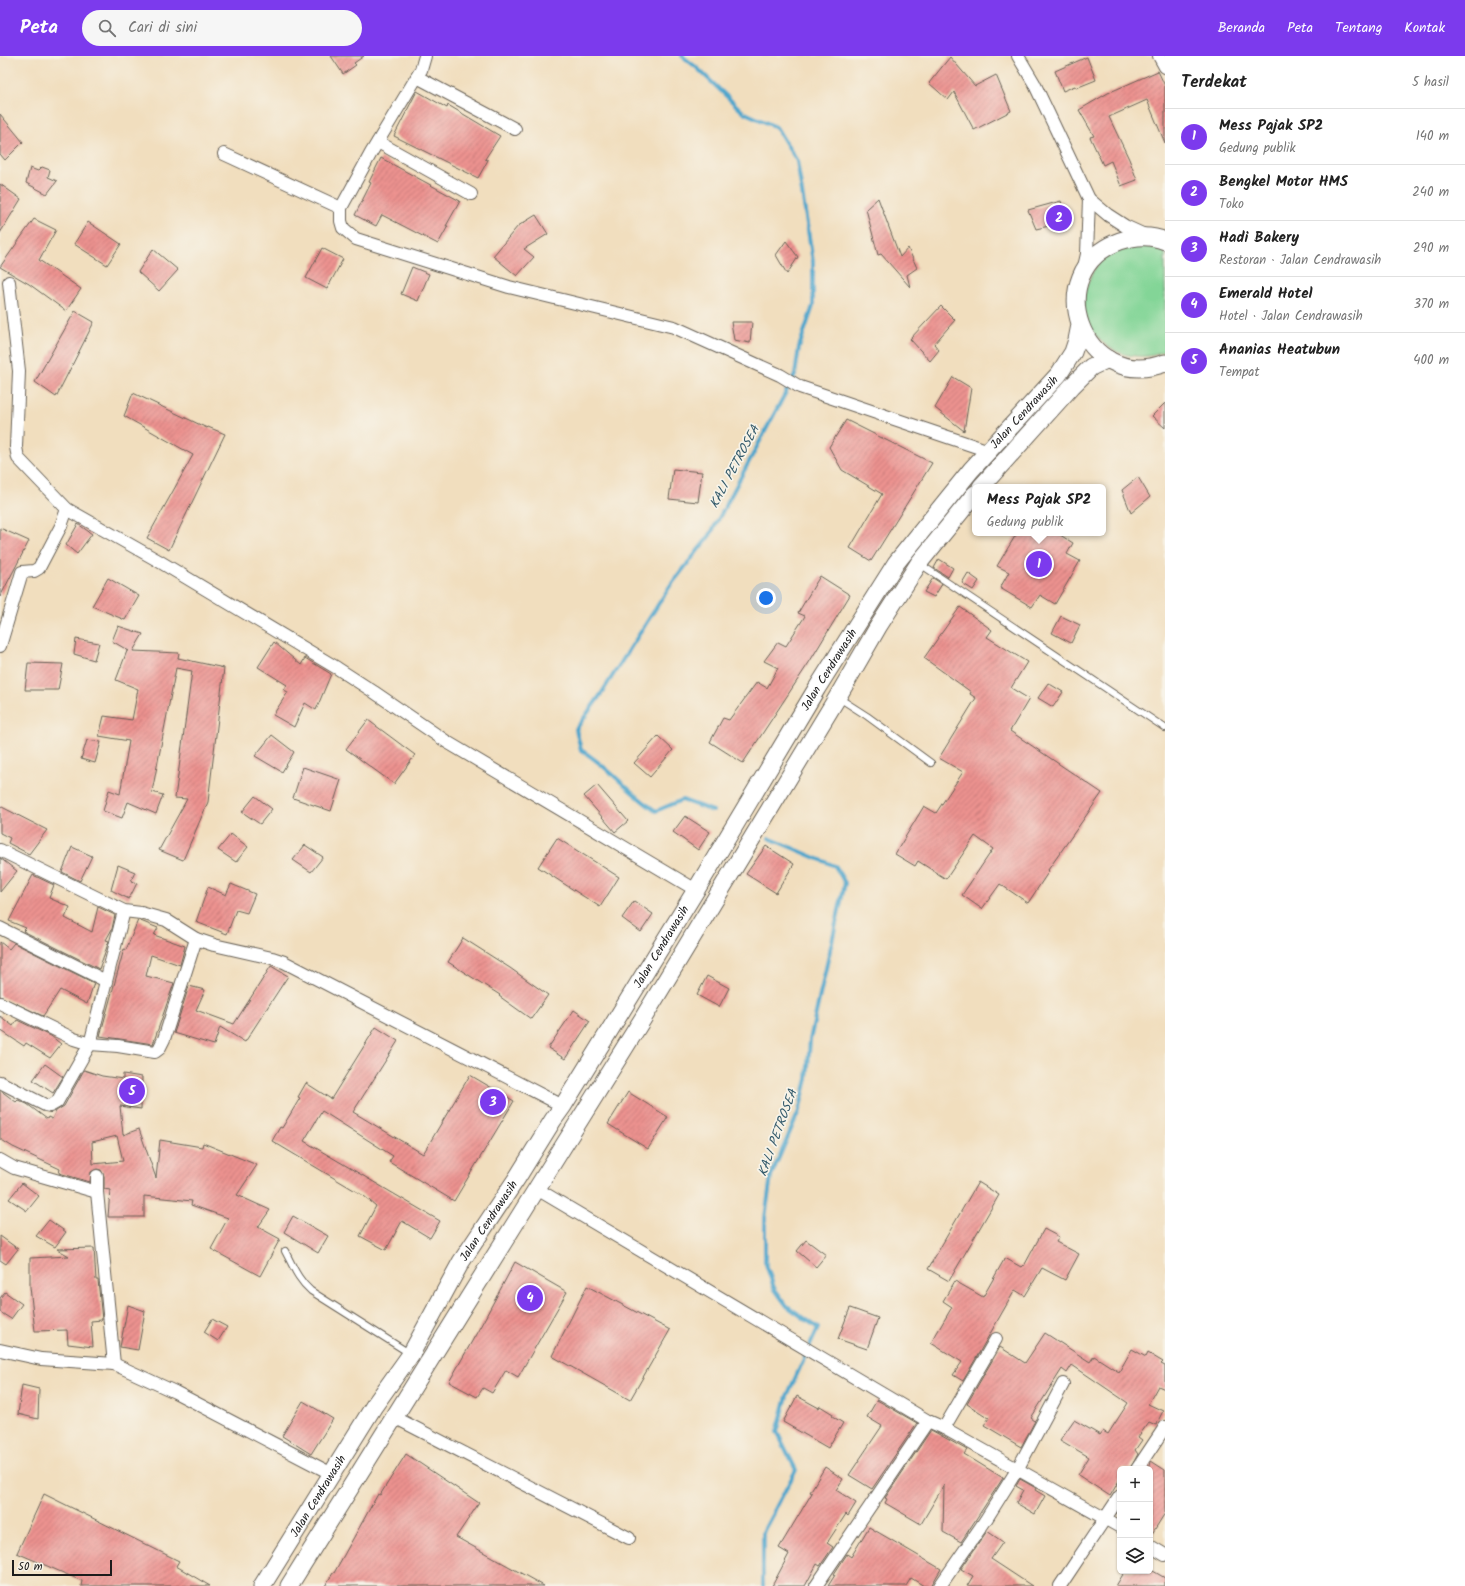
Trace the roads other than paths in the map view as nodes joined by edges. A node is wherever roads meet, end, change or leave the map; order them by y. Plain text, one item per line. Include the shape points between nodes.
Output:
1 (1018, 56) edge
2 (1159, 56) edge
3 (426, 58) edge
4 (1165, 67) edge
5 (417, 77) junction
6 (515, 129) dead end
7 (378, 142) junction
8 (224, 154) dead end
9 (471, 194) dead end
10 (1089, 199) junction
11 (341, 208) junction
12 (1158, 239) edge
13 (1082, 275) junction
14 (8, 282) dead end
15 (1080, 325) junction
16 (1108, 359) junction
17 (1165, 363) edge
18 (989, 451) junction
19 (984, 484) edge
20 (972, 498) edge
21 (67, 509) junction
22 (919, 563) junction
23 (0, 646) edge
24 (837, 698) junction
25 (1165, 728) edge
26 (931, 762) dead end
27 (0, 850) edge
28 (696, 890) junction
29 (124, 911) junction
30 (0, 928) edge
31 (196, 939) junction
32 (106, 981) junction
33 (0, 1003) edge
34 (90, 1044) junction
35 (0, 1082) edge
36 (563, 1106) junction
37 (0, 1160) edge
38 (97, 1176) dead end
39 (537, 1189) junction
40 (97, 1192) junction
41 (286, 1251) dead end
42 (996, 1339) dead end
43 (0, 1350) edge
44 (411, 1354) junction
45 (114, 1364) junction
46 (1063, 1384) dead end
47 (394, 1417) junction
48 (928, 1421) junction
49 (1165, 1427) edge
50 (944, 1428) junction
51 (1139, 1466) edge
52 (1017, 1470) junction
53 (332, 1474) junction
54 (1117, 1500) edge
55 (1105, 1518) junction
56 (1117, 1525) edge
57 (629, 1538) dead end
58 (1153, 1548) edge
59 (1165, 1555) edge
60 (262, 1586) edge
61 (289, 1586) edge
62 (816, 1586) edge
63 (940, 1586) edge
64 (1060, 1586) edge

1 - 10 street
2 - 4 street
3 - 5 street
5 - 6 street
5 - 7 street
7 - 9 street
7 - 11 street
8 - 11 street
10 - 12 street via 1125,226
10 - 13 street via 1087,254
11 - 18 street via 343,228 356,239 509,287 674,327 780,375 800,387
12 - 13 main road, Jalan Cendrawasih via 1129,238 1110,245 1094,258
13 - 15 main road, Jalan Cendrawasih via 1076,309
14 - 21 street via 19,371 16,447 18,458
15 - 16 main road, Jalan Cendrawasih via 1086,339
15 - 18 main road, Jalan Cendrawasih via 1073,352 1059,374
16 - 17 main road, Jalan Cendrawasih via 1132,368
16 - 19 main road, Jalan Cendrawasih via 1091,368 1072,386
18 - 28 main road, Jalan Cendrawasih via 896,563 817,688
20 - 22 main road, Jalan Cendrawasih
21 - 23 street via 61,526 38,568 22,572
21 - 28 street via 337,668 447,742
22 - 24 main road, Jalan Cendrawasih
22 - 25 lane
24 - 26 lane via 867,716
24 - 39 main road, Jalan Cendrawasih
27 - 29 street
28 - 36 main road, Jalan Cendrawasih
29 - 31 street via 166,920
29 - 32 street
30 - 32 street
31 - 34 street via 159,1049 155,1052
31 - 36 street via 284,962
32 - 34 street
33 - 34 street via 74,1039
34 - 35 street via 54,1105 45,1105
36 - 44 main road, Jalan Cendrawasih via 461,1262
37 - 40 street via 14,1168
38 - 40 street
39 - 47 main road, Jalan Cendrawasih
39 - 48 street
40 - 45 street
41 - 44 lane via 297,1276 311,1292
42 - 50 street
43 - 45 street via 41,1359
44 - 53 main road, Jalan Cendrawasih via 374,1406
45 - 53 street via 175,1392
46 - 52 street
47 - 57 street
47 - 61 main road, Jalan Cendrawasih
48 - 50 street
48 - 62 street
49 - 51 street
50 - 52 street
52 - 55 street
52 - 63 street
53 - 60 main road, Jalan Cendrawasih
54 - 55 street
55 - 56 street
55 - 64 street
58 - 59 street

